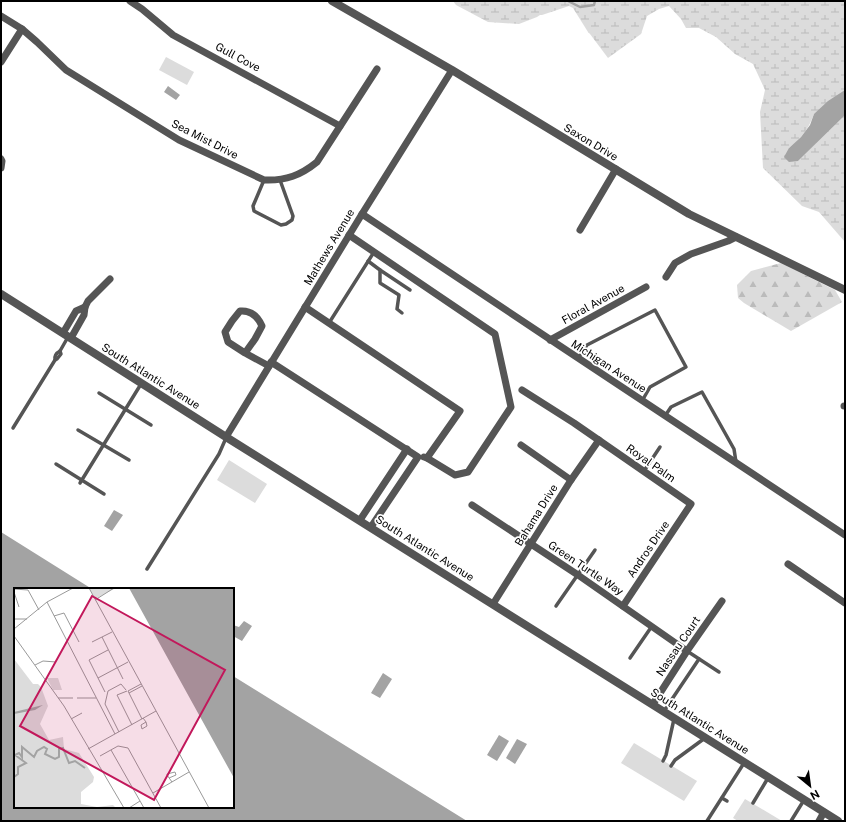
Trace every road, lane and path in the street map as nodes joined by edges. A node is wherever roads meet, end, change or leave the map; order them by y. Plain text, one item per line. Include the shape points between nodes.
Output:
1 (130, 1) edge
2 (332, 1) edge
3 (1, 16) edge
4 (22, 29) junction
5 (1, 62) edge
6 (377, 69) dead end
7 (452, 70) junction
8 (340, 126) junction
9 (1, 159) edge
10 (1, 168) edge
11 (616, 169) junction
12 (264, 180) junction
13 (280, 180) junction
14 (362, 214) junction
15 (580, 230) dead end
16 (349, 235) junction
17 (736, 237) junction
18 (374, 252) junction
19 (368, 261) junction
20 (380, 270) junction
21 (666, 276) dead end
22 (110, 279) dead end
23 (646, 287) dead end
24 (410, 290) dead end
25 (845, 290) edge
26 (1, 294) edge
27 (305, 307) junction
28 (402, 313) dead end
29 (329, 323) junction
30 (68, 336) junction
31 (550, 340) junction
32 (245, 353) junction
33 (578, 358) junction
34 (270, 364) junction
35 (142, 383) junction
36 (522, 390) dead end
37 (99, 393) dead end
38 (642, 400) junction
39 (126, 410) junction
40 (665, 416) junction
41 (151, 425) dead end
42 (13, 428) dead end
43 (78, 430) dead end
44 (226, 437) junction
45 (599, 440) junction
46 (103, 445) junction
47 (521, 445) dead end
48 (660, 446) dead end
49 (407, 449) junction
50 (418, 457) junction
51 (427, 458) junction
52 (129, 460) dead end
53 (736, 463) junction
54 (56, 464) dead end
55 (644, 471) junction
56 (571, 480) junction
57 (81, 482) junction
58 (104, 494) dead end
59 (691, 504) joint
60 (472, 505) dead end
61 (360, 520) junction
62 (371, 527) junction
63 (845, 535) edge
64 (530, 544) junction
65 (595, 550) dead end
66 (788, 564) dead end
67 (147, 569) dead end
68 (578, 575) junction
69 (722, 601) dead end
70 (845, 603) edge
71 (493, 604) junction
72 (556, 606) dead end
73 (623, 606) junction
74 (652, 626) junction
75 (687, 651) junction
76 (630, 658) dead end
77 (699, 659) junction
78 (719, 672) dead end
79 (653, 704) junction
80 (664, 711) junction
81 (674, 718) junction
82 (706, 738) junction
83 (663, 761) dead end
84 (744, 762) junction
85 (671, 766) dead end
86 (769, 777) junction
87 (722, 798) junction
88 (804, 799) junction
89 (727, 801) dead end
90 (753, 803) dead end
91 (824, 812) junction
92 (707, 821) edge
93 (791, 821) edge
94 (819, 821) edge
95 (838, 821) edge

1 - 8 street, Gull Cove via 173,35
2 - 7 street, Saxon Drive
3 - 4 street, Sea Mist Drive
4 - 5 street
4 - 12 street, Sea Mist Drive via 66,70 179,140
6 - 8 street, Sea Mist Drive
7 - 11 street, Saxon Drive
7 - 14 street, Mathews Avenue
8 - 13 street, Sea Mist Drive via 317,162 292,178
9 - 10 street
11 - 15 street
11 - 17 street, Saxon Drive via 689,214
12 - 13 street, Sea Mist Drive
12 - 13 lane via 253,206 254,210 281,225 292,220 293,216
14 - 16 street, Mathews Avenue
14 - 31 street, Michigan Avenue
16 - 18 street
16 - 27 street, Mathews Avenue
17 - 21 street via 691,254 675,263
17 - 25 street, Saxon Drive
18 - 19 lane
18 - 51 street via 495,334 511,407 468,472 455,475
19 - 20 lane
19 - 29 lane
20 - 24 lane
20 - 28 lane via 380,283 399,296 397,309
22 - 30 street via 88,301 84,315
23 - 31 street, Floral Avenue
26 - 30 street, South Atlantic Avenue
27 - 29 street
27 - 34 street, Mathews Avenue
29 - 51 street via 460,411
30 - 35 street, South Atlantic Avenue
30 - 42 lane via 61,354 54,360
31 - 33 street, Michigan Avenue
32 - 32 street via 228,342 225,332 240,310 246,310 258,318 262,326
32 - 34 street
33 - 38 street, Michigan Avenue
33 - 38 lane via 587,346 655,310 686,367 650,387
34 - 44 street, Mathews Avenue
34 - 49 street
35 - 39 lane
35 - 44 street, South Atlantic Avenue
36 - 45 street, Royal Palm
37 - 39 lane
38 - 40 street, Michigan Avenue
39 - 41 lane
39 - 46 lane
40 - 53 street, Michigan Avenue
40 - 53 lane via 671,407 702,392 734,449
43 - 46 lane
44 - 61 street, South Atlantic Avenue
44 - 67 lane
45 - 55 street, Royal Palm
45 - 56 street, Bahama Drive
46 - 52 lane
46 - 57 lane
47 - 56 street
48 - 55 lane
49 - 50 street
49 - 61 street
50 - 51 street
50 - 62 street
53 - 63 street, Michigan Avenue
54 - 57 lane
55 - 59 street, Royal Palm
56 - 64 street, Bahama Drive
57 - 58 lane
59 - 73 street, Andros Drive
60 - 64 street, Green Turtle Way
61 - 62 street, South Atlantic Avenue
62 - 71 street, South Atlantic Avenue
64 - 68 street, Green Turtle Way
64 - 71 street, Bahama Drive
65 - 68 lane
66 - 70 street
68 - 72 lane
68 - 73 street, Green Turtle Way
69 - 75 street, Nassau Court
71 - 79 street, South Atlantic Avenue
73 - 74 street, Green Turtle Way
74 - 75 street, Green Turtle Way
74 - 76 lane
75 - 77 lane
75 - 79 street, Nassau Court
77 - 78 lane
77 - 80 lane
79 - 80 street, South Atlantic Avenue
80 - 81 street, South Atlantic Avenue
81 - 82 street, South Atlantic Avenue
81 - 83 lane
82 - 84 street, South Atlantic Avenue
82 - 85 lane via 675,760
84 - 86 street, South Atlantic Avenue
84 - 87 lane
86 - 88 street, South Atlantic Avenue
86 - 90 lane
87 - 89 lane
87 - 92 lane
88 - 91 street, South Atlantic Avenue
88 - 93 lane
91 - 94 street
91 - 95 street, South Atlantic Avenue

